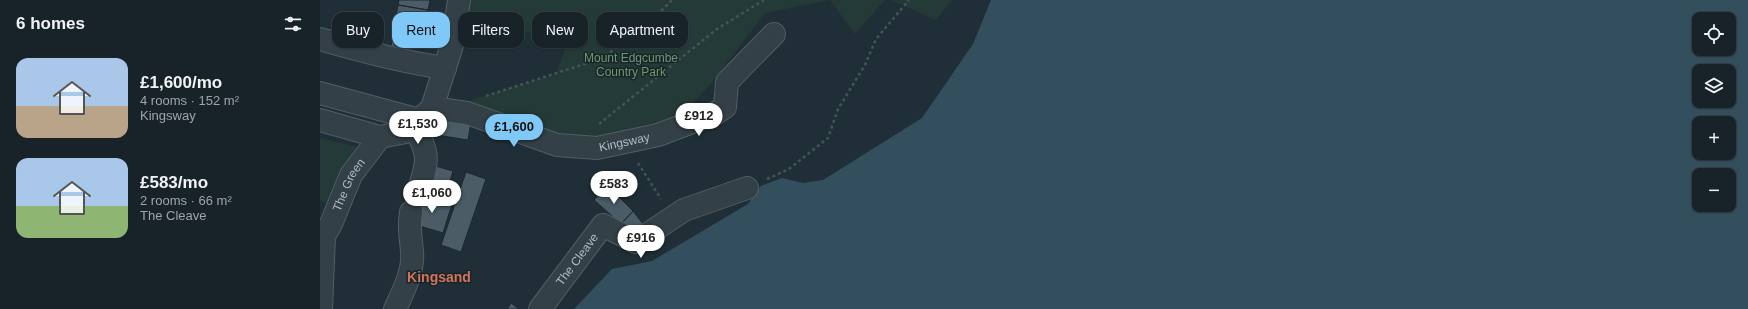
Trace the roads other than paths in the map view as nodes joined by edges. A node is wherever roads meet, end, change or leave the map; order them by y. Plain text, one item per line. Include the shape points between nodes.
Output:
1 (459, 0) edge
2 (774, 34) dead end
3 (320, 39) edge
4 (445, 68) junction
5 (320, 92) edge
6 (422, 118) junction
7 (320, 120) edge
8 (380, 137) junction
9 (420, 186) dead end
10 (747, 188) road end
11 (411, 212) dead end
12 (322, 235) edge
13 (321, 309) edge
14 (395, 309) edge
15 (540, 309) edge

1 - 4 street via 453,42
2 - 6 street, Kingsway via 727,82 725,107 716,113 658,135 597,148 557,145 467,113
3 - 4 street via 364,52
4 - 6 street
5 - 6 street, Kingsway
6 - 8 street via 406,132
6 - 9 street via 426,167
7 - 8 street
8 - 12 street, The Green via 352,175 331,224
10 - 15 street, The Cleave via 684,210 636,242 603,225
11 - 14 street via 408,234 412,253 407,281
12 - 13 street, The Green

